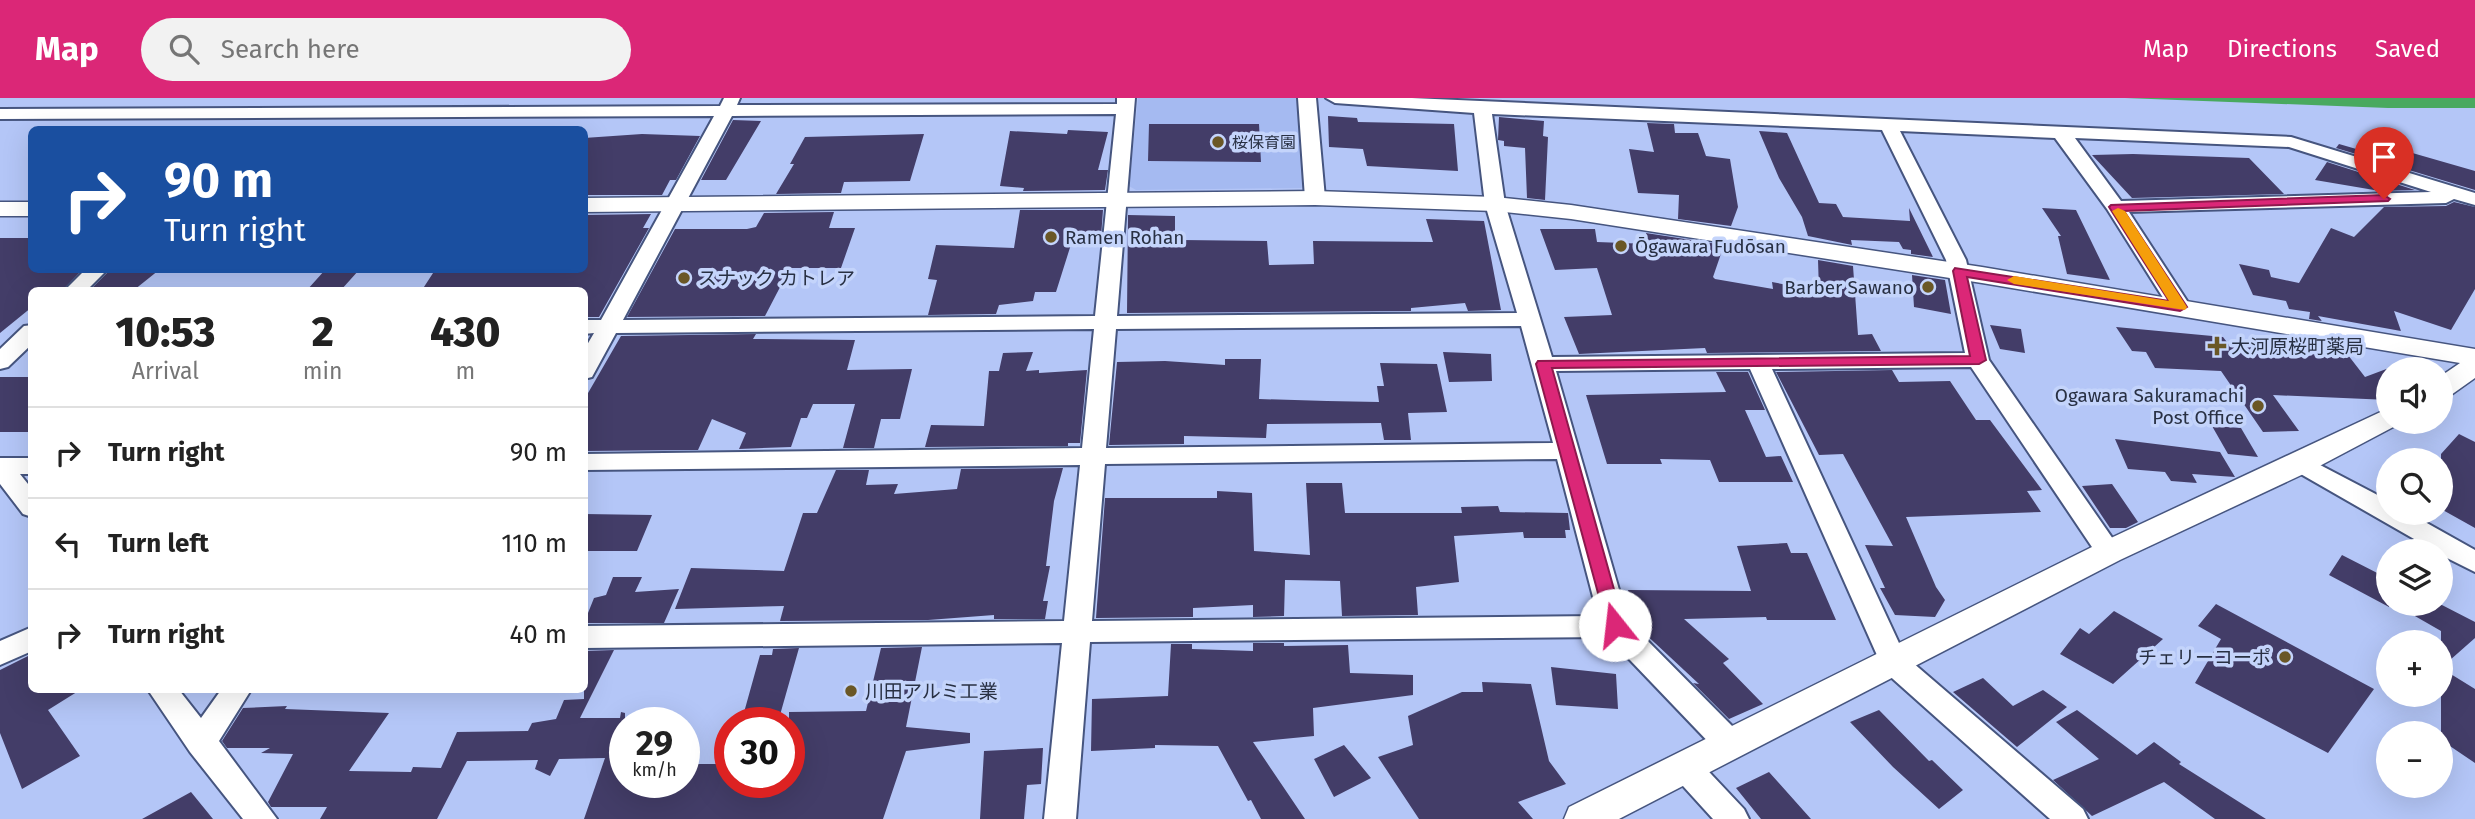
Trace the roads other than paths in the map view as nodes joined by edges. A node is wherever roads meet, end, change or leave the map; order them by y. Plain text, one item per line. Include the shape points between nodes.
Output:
1 (72, 98) edge
2 (276, 98) edge
3 (1307, 98) edge
4 (1335, 98) edge
5 (0, 99) edge
6 (729, 104) edge
7 (1035, 104) edge
8 (1126, 104) edge
9 (1482, 108) junction
10 (260, 113) junction
11 (0, 114) edge
12 (247, 126) edge
13 (1889, 127) junction
14 (2062, 134) junction
15 (2470, 197) edge
16 (1315, 198) junction
17 (1116, 200) junction
18 (673, 204) junction
19 (1495, 204) junction
20 (588, 205) edge
21 (2116, 207) junction
22 (0, 209) edge
23 (28, 209) edge
24 (1959, 271) junction
25 (94, 273) edge
26 (78, 287) edge
27 (2180, 307) junction
28 (1530, 319) junction
29 (1105, 322) junction
30 (609, 326) junction
31 (588, 327) edge
32 (28, 334) edge
33 (2475, 356) edge
34 (1979, 360) junction
35 (0, 362) edge
36 (1758, 362) junction
37 (1543, 364) junction
38 (588, 365) edge
39 (2475, 365) edge
40 (2453, 381) edge
41 (2376, 424) edge
42 (1566, 451) junction
43 (1093, 456) junction
44 (588, 462) edge
45 (2301, 463) junction
46 (0, 466) edge
47 (28, 466) edge
48 (28, 503) edge
49 (2376, 506) edge
50 (2410, 525) edge
51 (2109, 552) junction
52 (2475, 562) edge
53 (1615, 625) junction
54 (1077, 632) junction
55 (588, 637) edge
56 (28, 640) edge
57 (0, 654) edge
58 (1894, 663) junction
59 (165, 693) edge
60 (235, 693) edge
61 (201, 743) junction
62 (1729, 743) junction
63 (1684, 765) junction
64 (261, 819) edge
65 (1060, 819) edge
66 (1583, 819) edge
67 (1733, 819) edge
68 (2071, 819) edge

1 - 5 street
2 - 10 street
3 - 16 street
4 - 9 street
6 - 7 street
6 - 10 street
6 - 18 street
7 - 8 street
8 - 17 street
9 - 13 street
9 - 19 street
10 - 11 street
10 - 12 street
13 - 14 street
13 - 24 street
14 - 15 street via 2291,142
14 - 21 street
15 - 21 street
16 - 17 street
16 - 19 street
17 - 18 street
17 - 29 street
18 - 20 street
18 - 30 street
19 - 24 street
19 - 28 street
21 - 27 street
22 - 23 street
24 - 27 street
24 - 34 street
25 - 26 street
27 - 33 street
28 - 29 street
28 - 37 street
29 - 30 street
29 - 43 street
30 - 31 street
30 - 38 street
32 - 35 street
34 - 36 street
34 - 51 street
36 - 37 street
36 - 58 street
37 - 42 street
39 - 40 street
41 - 45 street
42 - 43 street
42 - 53 street
43 - 44 street
43 - 54 street
45 - 49 street
45 - 51 street
46 - 47 street
46 - 48 street
50 - 52 street
51 - 58 street
53 - 54 street
53 - 62 street
54 - 55 street
54 - 65 street
56 - 57 street
58 - 62 street
58 - 68 street
59 - 61 street
60 - 61 street
61 - 64 street
62 - 63 street
63 - 66 street
63 - 67 street

